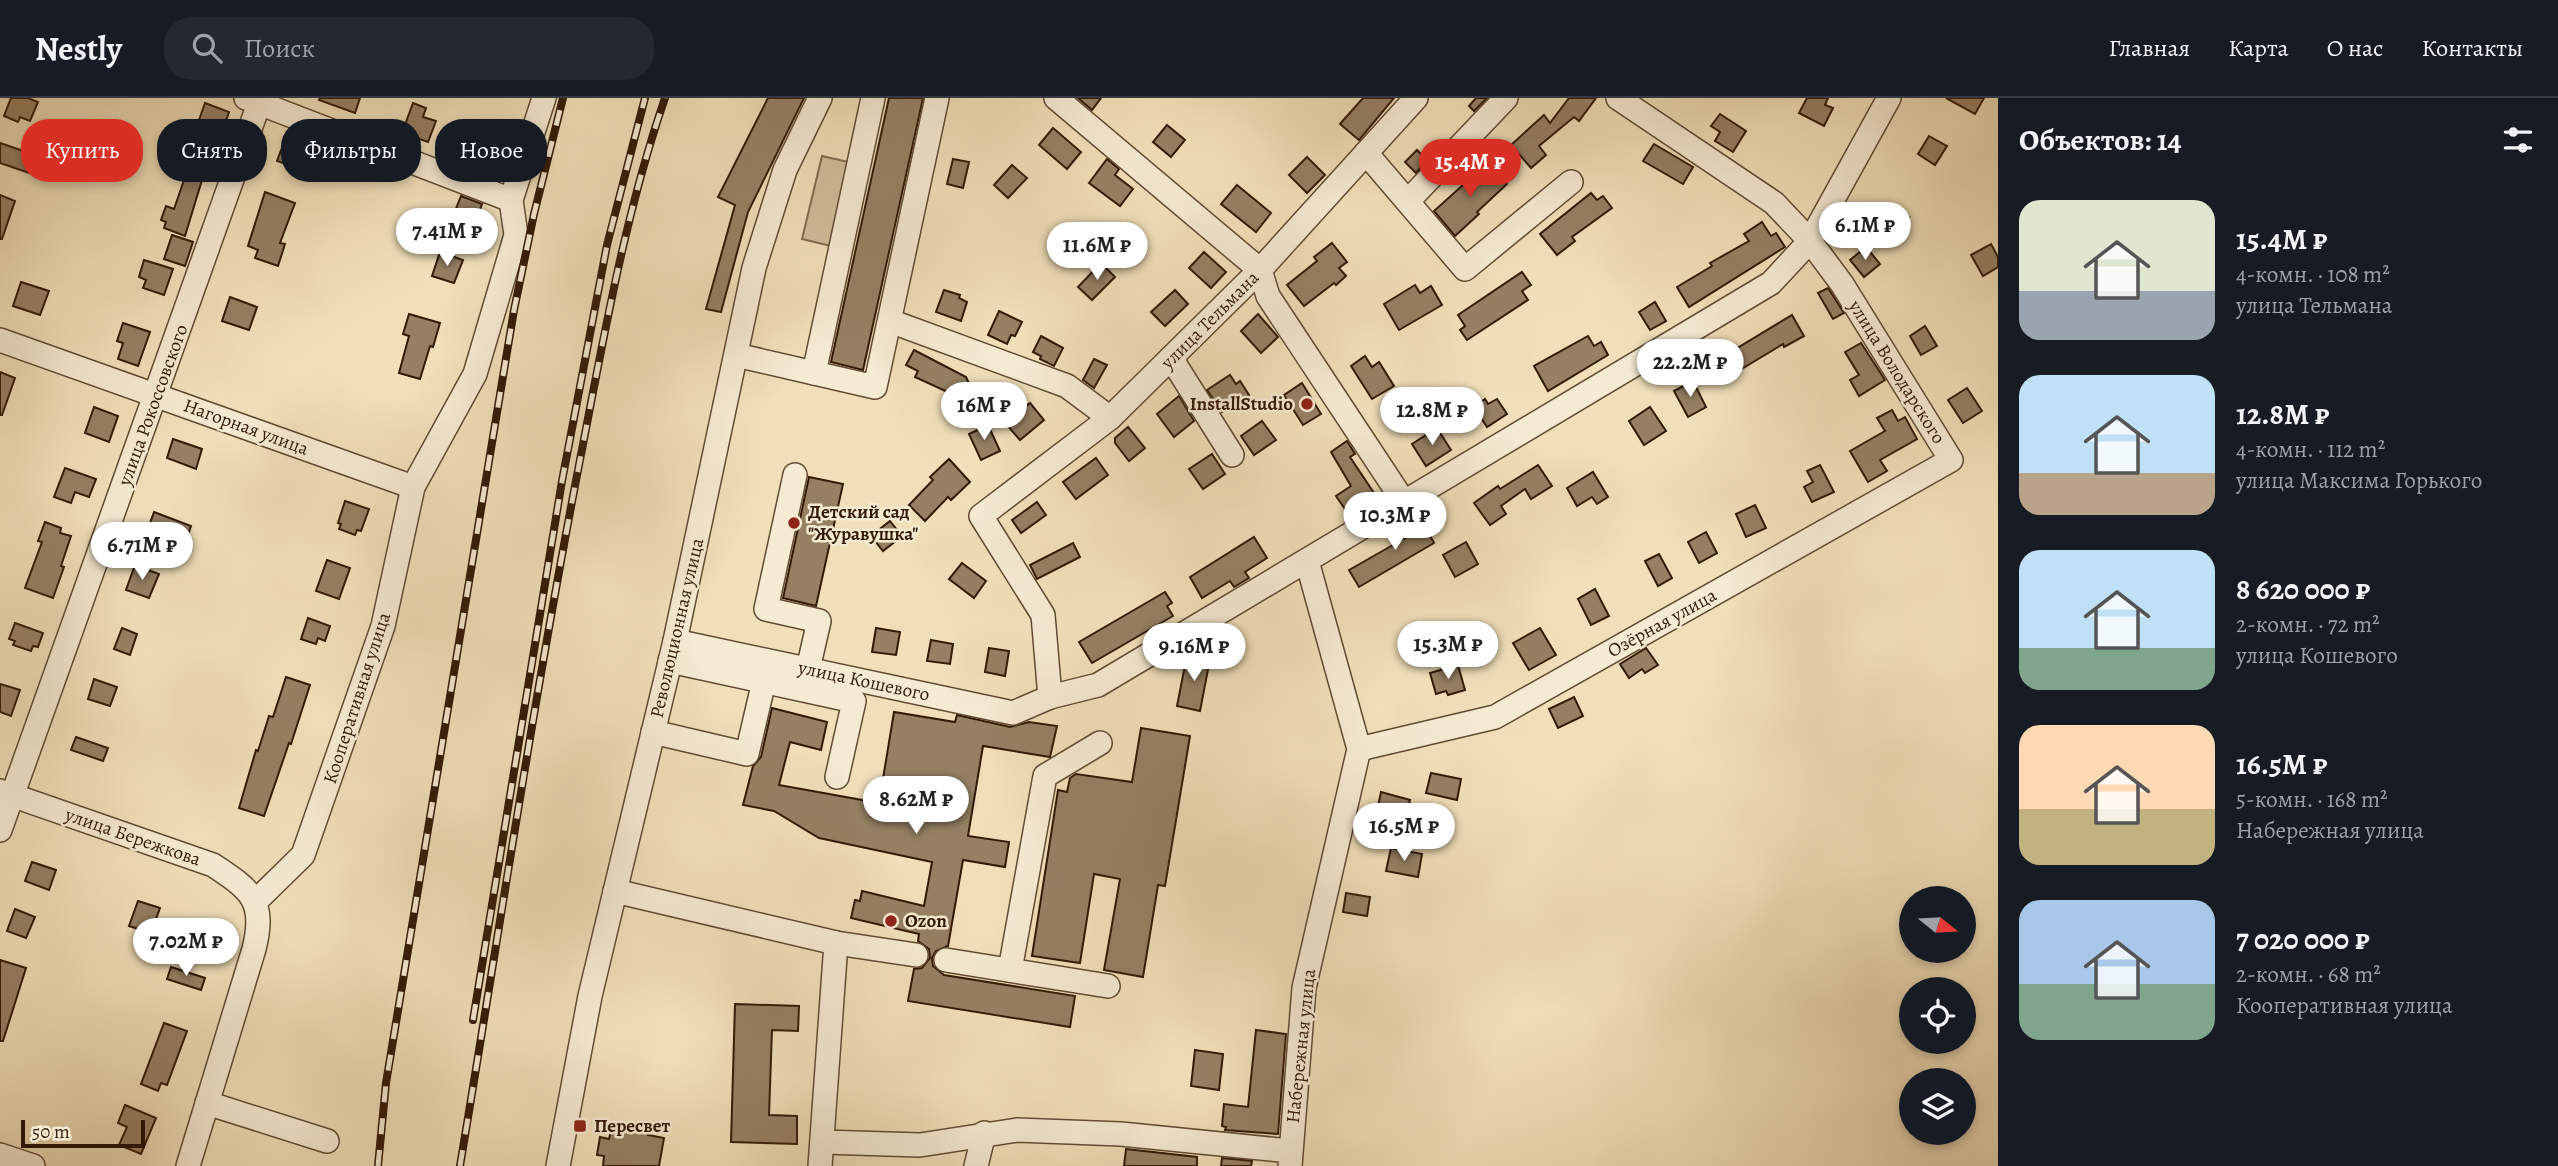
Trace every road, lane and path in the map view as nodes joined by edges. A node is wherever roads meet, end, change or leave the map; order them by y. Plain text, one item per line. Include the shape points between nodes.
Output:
1 (544, 98) edge
2 (820, 98) edge
3 (873, 98) edge
4 (937, 98) edge
5 (1056, 98) edge
6 (1416, 98) edge
7 (1506, 98) edge
8 (1618, 98) edge
9 (1889, 98) edge
10 (255, 100) edge
11 (1645, 105) edge
12 (1366, 153) junction
13 (1571, 182) dead end
14 (512, 200) junction
15 (1408, 201) junction
16 (1810, 241) junction
17 (1260, 270) junction
18 (890, 321) junction
19 (0, 340) edge
20 (736, 355) junction
21 (1171, 358) junction
22 (814, 373) junction
23 (157, 395) junction
24 (1111, 418) junction
25 (1232, 455) dead end
26 (1951, 460) joint
27 (795, 475) dead end
28 (412, 487) junction
29 (1404, 502) junction
30 (1307, 561) junction
31 (673, 651) junction
32 (808, 669) junction
33 (764, 681) junction
34 (1050, 697) junction
35 (653, 732) junction
36 (1100, 743) dead end
37 (1359, 749) junction
38 (837, 778) dead end
39 (6, 793) edge
40 (0, 830) edge
41 (615, 891) junction
42 (254, 902) junction
43 (836, 943) junction
44 (916, 955) dead end
45 (946, 960) dead end
46 (1010, 970) junction
47 (1108, 986) dead end
48 (207, 1103) junction
49 (984, 1133) junction
50 (327, 1142) dead end
51 (822, 1142) junction
52 (0, 1155) edge
53 (1290, 1159) edge
54 (33, 1166) edge
55 (188, 1166) edge
56 (558, 1166) edge
57 (820, 1166) edge
58 (976, 1166) edge

1 - 14 street, Кооперативная улица
2 - 20 street, Революционная улица via 785,170 754,268
3 - 22 street
4 - 18 street
5 - 17 street
6 - 12 street, улица Тельмана
7 - 15 street
8 - 11 street, улица Володарского
9 - 16 street, улица Кошевого
10 - 14 street
10 - 23 street, улица Рокоссовского
11 - 16 street, улица Володарского via 1774,203
12 - 15 street
12 - 17 street, улица Тельмана
13 - 15 street via 1465,269
14 - 28 street, Кооперативная улица via 516,235 475,374
16 - 26 street, улица Володарского via 1842,284
16 - 29 street, улица Кошевого via 1771,283
17 - 21 street, улица Тельмана
17 - 29 street via 1268,296
18 - 22 street via 875,387
18 - 24 street via 1067,386
19 - 23 street, Нагорная улица
20 - 22 street
20 - 31 street, Революционная улица
21 - 24 street, улица Тельмана
21 - 25 street
23 - 28 street, Нагорная улица
23 - 39 street, улица Рокоссовского
24 - 34 street, улица Тельмана via 981,516 1044,615
26 - 37 street, Озёрная улица via 1495,717
27 - 32 street via 766,610 819,621
28 - 42 street, Кооперативная улица via 383,626 303,855
29 - 30 street, улица Кошевого
30 - 34 street, улица Кошевого via 1098,685
30 - 37 street, Набережная улица
31 - 32 street, улица Кошевого
31 - 33 street
31 - 35 street, Революционная улица
32 - 34 street, улица Кошевого via 1013,713
33 - 35 street via 747,754
33 - 38 street via 854,701
35 - 41 street, Революционная улица
36 - 46 street via 1045,776
37 - 53 street, Набережная улица via 1304,988
39 - 40 street, улица Рокоссовского
39 - 42 street, улица Бережкова via 213,865 239,882
41 - 43 street
41 - 56 street, Революционная улица
42 - 48 street via 260,923
43 - 44 street
43 - 51 street
45 - 46 street
46 - 47 street
48 - 50 street
48 - 55 street
49 - 51 street via 920,1145
49 - 53 street via 1121,1134
49 - 58 street
51 - 57 street
52 - 54 street

